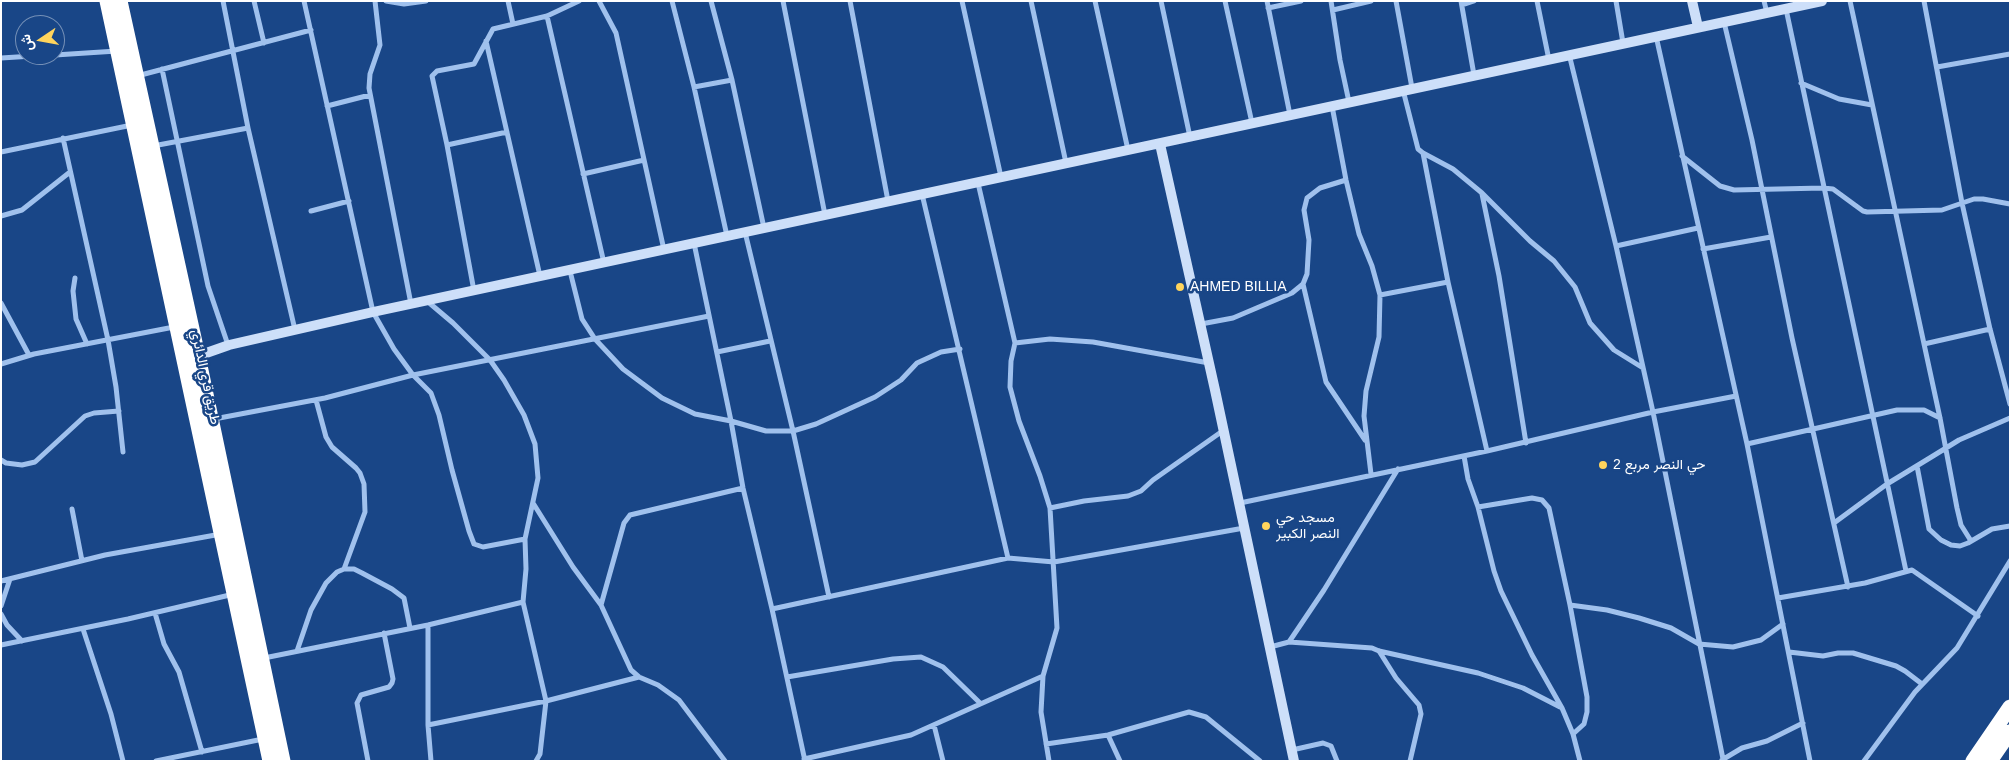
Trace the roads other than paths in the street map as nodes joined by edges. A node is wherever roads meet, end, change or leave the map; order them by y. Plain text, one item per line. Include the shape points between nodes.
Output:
1 (107, 1) edge
2 (120, 1) edge
3 (223, 1) edge
4 (254, 1) edge
5 (304, 1) edge
6 (375, 1) edge
7 (386, 1) edge
8 (426, 1) edge
9 (508, 1) edge
10 (579, 1) edge
11 (599, 1) edge
12 (672, 1) edge
13 (711, 1) edge
14 (783, 1) edge
15 (850, 1) edge
16 (962, 1) edge
17 (1031, 1) edge
18 (1095, 1) edge
19 (1161, 1) edge
20 (1225, 1) edge
21 (1267, 1) edge
22 (1301, 1) edge
23 (1331, 1) edge
24 (1371, 1) edge
25 (1396, 1) edge
26 (1474, 1) edge
27 (1537, 1) edge
28 (1616, 1) edge
29 (1692, 1) edge
30 (1764, 1) edge
31 (1822, 1) edge
32 (1850, 1) edge
33 (1924, 1) edge
34 (572, 2) edge
35 (1461, 3) edge
36 (1268, 8) junction
37 (1786, 9) junction
38 (1333, 10) junction
39 (1767, 12) junction
40 (547, 16) junction
41 (1724, 21) junction
42 (513, 24) junction
43 (1698, 27) junction
44 (311, 30) junction
45 (1656, 36) junction
46 (486, 41) junction
47 (1623, 43) junction
48 (264, 44) junction
49 (117, 50) junction
50 (234, 50) junction
51 (65, 54) edge
52 (1569, 54) junction
53 (2010, 54) edge
54 (15, 57) edge
55 (1, 58) edge
56 (1548, 60) junction
57 (1937, 67) junction
58 (162, 69) junction
59 (137, 76) junction
60 (1474, 76) junction
61 (732, 80) junction
62 (1801, 83) junction
63 (694, 88) junction
64 (1408, 89) junction
65 (370, 95) junction
66 (1349, 102) junction
67 (326, 106) junction
68 (1332, 106) junction
69 (1872, 106) junction
70 (1290, 115) junction
71 (1252, 124) junction
72 (132, 125) junction
73 (248, 128) junction
74 (507, 132) junction
75 (1190, 137) junction
76 (63, 138) junction
77 (178, 141) junction
78 (1160, 144) junction
79 (447, 145) junction
80 (152, 146) junction
81 (1128, 150) junction
82 (1, 152) edge
83 (1423, 153) junction
84 (1682, 156) junction
85 (644, 160) junction
86 (1066, 164) junction
87 (70, 172) junction
88 (583, 174) junction
89 (1001, 178) junction
90 (1346, 180) junction
91 (978, 182) junction
92 (1823, 188) junction
93 (1762, 190) junction
94 (1482, 193) junction
95 (922, 194) junction
96 (349, 201) junction
97 (888, 202) junction
98 (1962, 203) junction
99 (2010, 204) edge
100 (311, 210) dead end
101 (1895, 211) junction
102 (825, 215) junction
103 (1, 216) edge
104 (764, 228) junction
105 (1698, 228) junction
106 (745, 232) junction
107 (728, 236) junction
108 (1771, 237) junction
109 (694, 243) junction
110 (1616, 246) junction
111 (1703, 249) junction
112 (664, 250) junction
113 (604, 263) junction
114 (570, 271) junction
115 (540, 277) junction
116 (75, 278) dead end
117 (1448, 282) junction
118 (1303, 284) junction
119 (474, 291) junction
120 (1380, 295) junction
121 (427, 300) junction
122 (1, 303) edge
123 (411, 304) junction
124 (373, 312) junction
125 (709, 316) junction
126 (1201, 324) junction
127 (177, 327) junction
128 (1990, 329) junction
129 (296, 331) junction
130 (594, 339) junction
131 (108, 340) junction
132 (770, 341) junction
133 (1014, 343) junction
134 (87, 344) junction
135 (1924, 344) junction
136 (229, 346) junction
137 (960, 349) junction
138 (717, 352) junction
139 (28, 355) junction
140 (191, 359) junction
141 (490, 360) junction
142 (1209, 363) junction
143 (1, 364) edge
144 (1643, 368) junction
145 (412, 375) junction
146 (1736, 396) junction
147 (316, 400) junction
148 (2010, 404) edge
149 (119, 411) junction
150 (1653, 412) junction
151 (1872, 416) junction
152 (1940, 418) junction
153 (2010, 418) edge
154 (211, 420) junction
155 (731, 421) junction
156 (1224, 430) junction
157 (1814, 430) junction
158 (793, 432) junction
159 (1365, 440) junction
160 (1526, 443) junction
161 (1747, 444) junction
162 (1946, 448) junction
163 (1487, 451) junction
164 (123, 452) dead end
165 (1464, 456) junction
166 (1, 460) edge
167 (1917, 466) junction
168 (1398, 469) junction
169 (1371, 474) junction
170 (1887, 484) junction
171 (743, 488) junction
172 (533, 502) junction
173 (1239, 503) junction
174 (1478, 507) junction
175 (1050, 508) junction
176 (72, 509) dead end
177 (1834, 523) junction
178 (2010, 526) edge
179 (1244, 528) junction
180 (221, 534) junction
181 (525, 539) junction
182 (1970, 541) junction
183 (1008, 558) junction
184 (82, 561) junction
185 (2010, 561) edge
186 (1054, 562) junction
187 (344, 569) junction
188 (1906, 571) junction
189 (10, 579) junction
190 (1, 581) edge
191 (1848, 587) junction
192 (234, 594) junction
193 (829, 597) junction
194 (1778, 598) junction
195 (523, 602) junction
196 (601, 605) junction
197 (1570, 605) junction
198 (1, 606) edge
199 (772, 609) junction
200 (155, 613) junction
201 (1, 614) edge
202 (1978, 616) junction
203 (1783, 624) junction
204 (428, 625) junction
205 (83, 628) junction
206 (410, 628) junction
207 (384, 633) junction
208 (22, 641) junction
209 (1289, 642) junction
210 (1699, 644) junction
211 (1, 645) edge
212 (1270, 647) junction
213 (297, 651) junction
214 (1379, 652) junction
215 (1789, 652) junction
216 (262, 659) junction
217 (639, 676) junction
218 (1043, 676) junction
219 (787, 677) junction
220 (1922, 684) junction
221 (546, 701) junction
222 (980, 704) junction
223 (2010, 707) edge
224 (1562, 708) junction
225 (1803, 723) junction
226 (428, 725) junction
227 (934, 725) junction
228 (2010, 732) edge
229 (1573, 734) junction
230 (1108, 735) junction
231 (271, 738) junction
232 (1046, 744) junction
233 (202, 752) junction
234 (194, 753) junction
235 (1293, 756) edge
236 (804, 760) edge
237 (1256, 760) edge
238 (1722, 760) edge
239 (1866, 760) edge
240 (123, 761) edge
241 (156, 761) edge
242 (196, 761) edge
243 (270, 761) edge
244 (283, 761) edge
245 (368, 761) edge
246 (431, 761) edge
247 (536, 761) edge
248 (725, 761) edge
249 (943, 761) edge
250 (1049, 761) edge
251 (1120, 761) edge
252 (1337, 761) edge
253 (1410, 761) edge
254 (1580, 761) edge
255 (1810, 761) edge
256 (1973, 761) edge
257 (1990, 761) edge

1 - 49 highway, طريق قري الدائري
2 - 59 highway, طريق قري الدائري
3 - 50 street
4 - 48 street
5 - 44 street
6 - 65 street via 380,45 370,74
7 - 8 street via 404,4
9 - 42 street
10 - 34 street
11 - 85 street via 616,34
12 - 63 street
13 - 61 street
14 - 102 street
15 - 97 street
16 - 89 street
17 - 86 street
18 - 81 street
19 - 75 street
20 - 71 street
21 - 36 street
22 - 36 street
23 - 38 street
24 - 38 street
25 - 64 street
26 - 35 street
27 - 56 street
28 - 47 street
29 - 43 main road
30 - 39 street
31 - 37 main road
32 - 69 street
33 - 57 street
34 - 40 street
35 - 60 street
36 - 70 street
37 - 39 main road
37 - 62 street
38 - 66 street
39 - 41 main road
40 - 42 street
40 - 88 street
41 - 43 main road
41 - 93 street
42 - 46 street via 493,29
43 - 45 main road
44 - 48 street
44 - 67 street
45 - 47 main road
45 - 84 street
46 - 74 street
46 - 79 street via 474,64 437,71 432,76
47 - 52 main road
48 - 50 street
49 - 51 street
49 - 72 highway, طريق قري الدائري
50 - 58 street
50 - 73 street
52 - 56 main road
52 - 110 street
53 - 57 street
54 - 55 street
56 - 60 main road
57 - 98 street
58 - 59 street
58 - 77 street
59 - 80 highway, طريق قري الدائري
60 - 64 main road
61 - 63 street
61 - 104 street
62 - 69 street via 1839,99
62 - 92 street
63 - 107 street
64 - 66 main road
64 - 83 street via 1416,141
65 - 67 street
65 - 123 street
66 - 68 main road
67 - 96 street
68 - 70 main road
68 - 90 street
69 - 101 street
70 - 71 main road
71 - 75 main road
72 - 76 street
72 - 127 highway, طريق قري الدائري
73 - 77 street
73 - 129 street
74 - 79 street
74 - 115 street
75 - 78 main road
76 - 82 street
76 - 87 street
77 - 80 street
77 - 136 street via 208,286
78 - 81 main road
78 - 126 main road
79 - 119 street
80 - 140 highway, طريق قري الدائري
81 - 86 main road
83 - 94 street via 1453,169
83 - 117 street
84 - 93 street via 1720,186 1734,190
84 - 105 street
85 - 88 street
85 - 112 street
86 - 89 main road
87 - 103 street via 22,210
87 - 131 street
88 - 113 street
89 - 91 main road
90 - 118 street via 1320,188 1307,198 1304,210 1309,240 1307,274
90 - 120 street via 1359,234
91 - 95 main road
91 - 133 street
92 - 93 street
92 - 101 street via 1838,191 1863,211
92 - 151 street
93 - 108 street
94 - 144 street via 1554,261 1575,287 1590,323 1614,350
94 - 160 street via 1500,276
95 - 97 main road
95 - 137 street
96 - 100 street
96 - 124 street
97 - 102 main road
98 - 99 street via 1983,199
98 - 101 street via 1942,210
98 - 128 street
101 - 135 street
102 - 104 main road
104 - 106 main road
105 - 110 street
105 - 111 street
106 - 107 main road
106 - 132 street
107 - 109 main road
108 - 111 street
108 - 157 street
109 - 112 main road
109 - 125 street
110 - 144 street
111 - 146 street
112 - 113 main road
113 - 114 main road
114 - 115 main road
114 - 130 street via 582,319
115 - 119 main road
116 - 134 street via 74,312
117 - 120 street
117 - 163 street
118 - 126 street via 1292,293 1233,318
118 - 159 street via 1326,382
119 - 121 main road
120 - 159 street via 1379,338 1366,392
121 - 123 main road
121 - 141 street
122 - 139 street
123 - 124 main road
124 - 129 main road
124 - 145 street
125 - 130 street
125 - 138 street
126 - 142 main road
127 - 131 street
127 - 140 highway, طريق قري الدائري
128 - 135 street
128 - 148 street
129 - 136 main road
130 - 141 street
130 - 155 street via 623,370 662,398 695,414
131 - 134 street
131 - 149 street
132 - 138 street
132 - 158 street
133 - 142 street via 1050,338 1093,342
133 - 175 street via 1010,387
134 - 139 street
135 - 152 street
136 - 140 main road
137 - 158 street via 941,352 917,364 901,380 875,397
137 - 183 street
138 - 155 street
139 - 143 street
140 - 154 highway, طريق قري الدائري
140 - 180 highway, طريق قري الدائري
141 - 145 street
141 - 172 street via 524,415 535,444 538,478
142 - 156 main road
144 - 150 street
145 - 147 street
145 - 181 street via 431,393 474,544 483,547
146 - 150 street
146 - 161 street
147 - 154 street
147 - 187 street via 326,437 337,453 360,474 364,484 365,512
149 - 164 street
149 - 166 street via 85,416 35,462 22,465
150 - 160 street
150 - 210 street
151 - 152 street via 1912,409 1924,410
151 - 157 street
151 - 170 street
152 - 162 street
153 - 162 street
154 - 216 highway, طريق قري الدائري
155 - 158 street via 766,431
155 - 171 street
156 - 173 main road
156 - 175 street via 1141,491 1128,496
157 - 161 street
157 - 177 street
158 - 193 street
159 - 169 street
160 - 163 street
161 - 194 street
162 - 167 street
162 - 182 street via 1961,525
163 - 165 street
165 - 168 street
165 - 174 street
167 - 170 street
167 - 182 street via 1932,534 1950,545 1960,546
168 - 169 street
168 - 209 street
169 - 173 street
170 - 177 street
170 - 188 street
171 - 196 street via 630,515 622,528
171 - 199 street
172 - 181 street
172 - 196 street
173 - 179 main road
174 - 197 street via 1532,498 1542,500 1549,508
174 - 224 street via 1501,591
175 - 186 street
176 - 184 street
177 - 191 street
178 - 182 street via 1992,528
179 - 186 street
179 - 212 main road
180 - 184 street
180 - 192 highway, طريق قري الدائري
181 - 195 street
183 - 186 street
183 - 193 street
184 - 189 street
185 - 202 street
186 - 218 street via 1057,628
187 - 206 street via 362,572 404,598
187 - 213 street via 326,583 311,610
188 - 191 street
188 - 202 street via 1918,573
189 - 190 street
189 - 198 street
191 - 194 street
192 - 200 street
192 - 231 highway, طريق قري الدائري
193 - 199 street
194 - 203 street
195 - 204 street
195 - 221 street
196 - 217 street via 630,670
197 - 210 street via 1639,618 1672,628
197 - 229 street via 1587,697 1584,724
199 - 219 street
200 - 205 street
200 - 233 street via 162,639 179,672
201 - 208 street via 7,626
202 - 220 street via 1957,648
203 - 210 street via 1761,640 1733,647
203 - 215 street
204 - 206 street
204 - 226 street
205 - 208 street
205 - 240 street via 112,714
206 - 207 street
207 - 213 street
207 - 245 street via 392,683 389,687 361,695 357,703
208 - 211 street
209 - 212 street
209 - 214 street via 1372,648
210 - 238 street
212 - 235 main road
213 - 216 street
214 - 224 street via 1478,672 1523,688
214 - 253 street via 1419,705 1421,714
215 - 220 street via 1823,656 1853,653 1900,668
215 - 225 street
216 - 231 highway, طريق قري الدائري
217 - 221 street
217 - 248 street via 679,700
218 - 222 street
218 - 232 street via 1041,712
219 - 222 street via 921,657 943,667
219 - 236 street
220 - 239 street
221 - 226 street
221 - 247 street via 540,754
222 - 227 street
223 - 256 highway
224 - 229 street
225 - 238 street via 1767,741 1742,748
225 - 255 street
226 - 246 street
227 - 236 street via 911,734
227 - 249 street
228 - 257 highway
229 - 254 street
230 - 232 street
230 - 237 street via 1189,712 1206,717
230 - 251 street
231 - 233 street
231 - 243 highway, طريق قري الدائري
231 - 244 highway, طريق قري الدائري
232 - 250 street
233 - 234 street
234 - 241 street
234 - 242 street
235 - 252 street via 1323,743 1331,746

